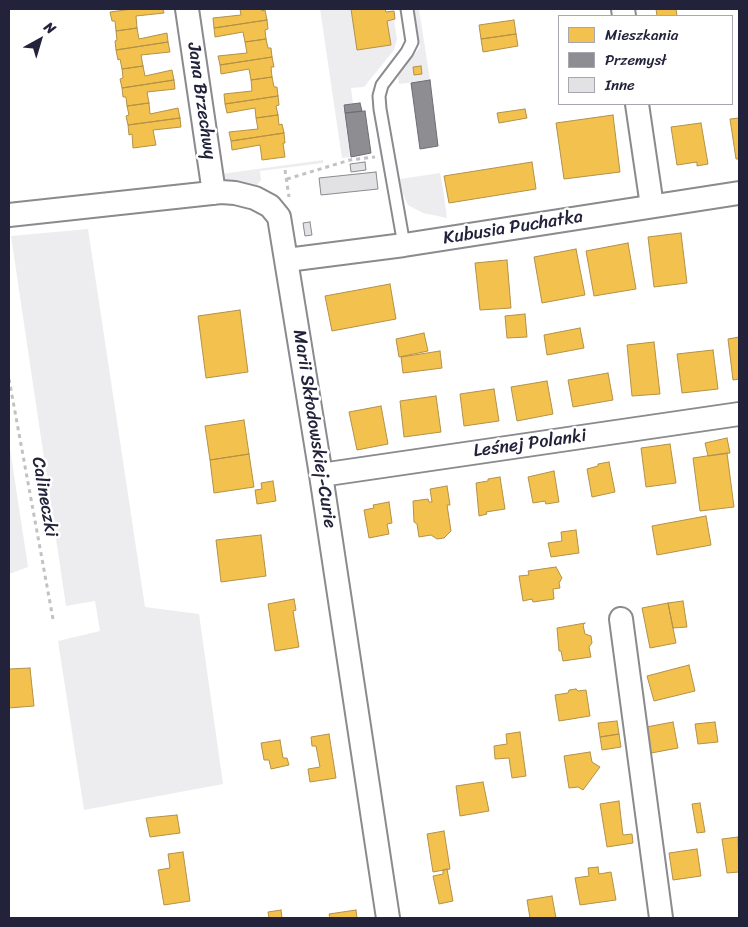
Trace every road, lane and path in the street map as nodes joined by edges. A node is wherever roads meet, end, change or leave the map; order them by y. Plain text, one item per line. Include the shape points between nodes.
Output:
1 (188, 9) edge
2 (408, 9) edge
3 (637, 105) edge
4 (389, 154) junction
5 (287, 179) dead end
6 (214, 192) junction
7 (739, 193) edge
8 (652, 206) junction
9 (9, 215) edge
10 (404, 245) junction
11 (286, 260) junction
12 (9, 379) edge
13 (739, 414) edge
14 (322, 475) junction
15 (621, 619) dead end
16 (53, 620) dead end
17 (388, 918) edge
18 (662, 918) edge

1 - 6 street, Jana Brzechwy
2 - 4 lane via 412,42 380,90 380,109
3 - 8 street
4 - 5 path via 350,160
4 - 10 lane
6 - 9 street, Marii Skłodowskiej-Curie
6 - 11 street, Marii Skłodowskiej-Curie via 235,192 274,210 280,222
7 - 8 street, Kubusia Puchatka
8 - 10 street, Kubusia Puchatka
10 - 11 street, Kubusia Puchatka
11 - 14 street, Marii Skłodowskiej-Curie
12 - 16 path, Calineczki
13 - 14 street, Leśnej Polanki
14 - 17 street, Marii Skłodowskiej-Curie
15 - 18 street

